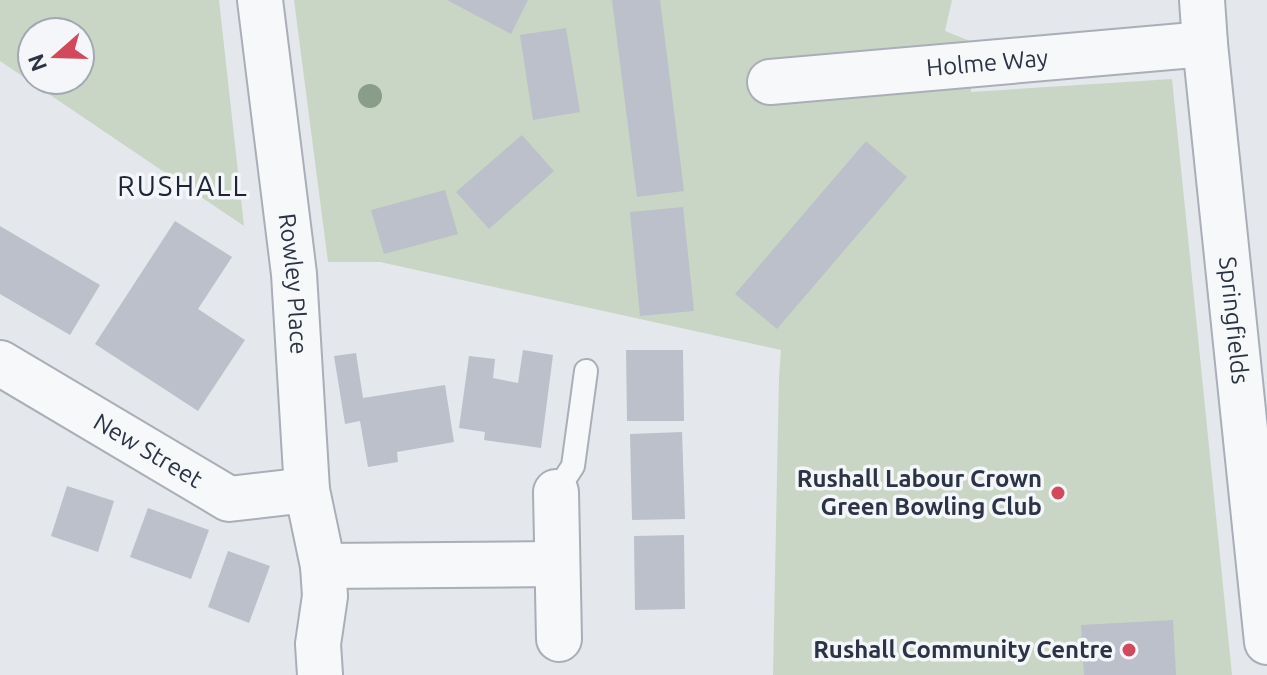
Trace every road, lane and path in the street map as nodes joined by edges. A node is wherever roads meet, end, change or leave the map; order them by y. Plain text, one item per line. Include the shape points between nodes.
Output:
1 (260, 0) edge
2 (1202, 0) edge
3 (1205, 44) junction
4 (770, 82) dead end
5 (0, 363) edge
6 (586, 371) dead end
7 (307, 490) junction
8 (556, 492) joint
9 (557, 564) junction
10 (324, 581) junction
11 (559, 639) dead end
12 (1267, 642) edge
13 (320, 675) edge

1 - 7 street, Rowley Place via 294,274
2 - 3 street, Springfields
3 - 4 street, Holme Way
3 - 12 street, Springfields
5 - 7 street, New Street via 229,499
6 - 8 lane via 573,466
7 - 10 street, Rowley Place
8 - 9 street
9 - 10 street
9 - 11 street
10 - 13 street

